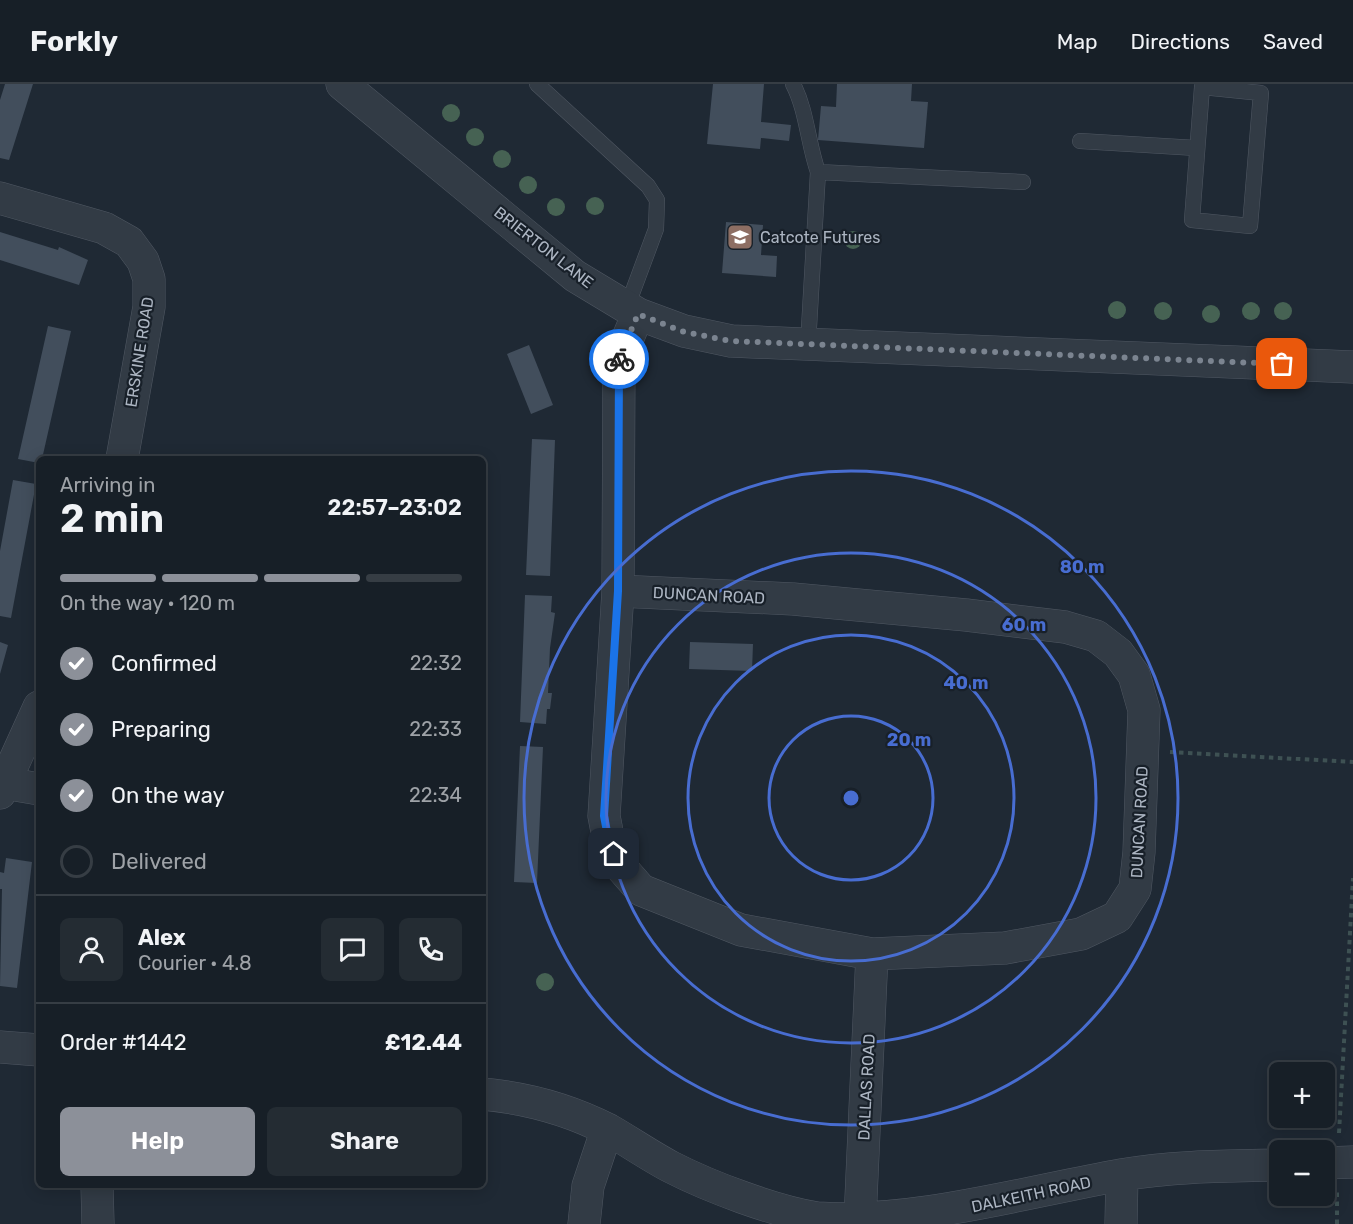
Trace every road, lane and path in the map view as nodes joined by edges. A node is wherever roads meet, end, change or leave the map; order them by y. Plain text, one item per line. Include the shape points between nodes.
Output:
1 (342, 84) edge
2 (537, 84) edge
3 (793, 84) edge
4 (1080, 141) dead end
5 (1196, 148) junction
6 (818, 172) junction
7 (1023, 182) dead end
8 (0, 198) edge
9 (633, 310) junction
10 (808, 345) junction
11 (1353, 367) edge
12 (123, 456) edge
13 (618, 591) junction
14 (36, 714) edge
15 (1143, 751) junction
16 (1353, 762) edge
17 (2, 788) edge
18 (36, 789) edge
19 (1353, 878) edge
20 (872, 954) junction
21 (0, 1047) edge
22 (36, 1050) edge
23 (486, 1094) edge
24 (607, 1129) junction
25 (1338, 1163) edge
26 (1269, 1165) edge
27 (1122, 1175) junction
28 (97, 1188) edge
29 (860, 1220) junction
30 (98, 1224) edge
31 (584, 1224) edge
32 (1121, 1224) edge
33 (1337, 1224) edge

1 - 9 street, BRIERTON LANE via 575,276
2 - 9 lane via 648,186 657,200 656,229
3 - 6 lane via 800,97 809,148
4 - 5 lane
5 - 5 lane via 1202,87 1261,93 1250,226 1192,220
6 - 7 lane
6 - 10 lane
8 - 12 street, ERSKINE ROAD via 104,228 129,242 143,261 149,279 149,307
9 - 10 street, BRIERTON LANE via 684,332 731,341
9 - 13 street, DUNCAN ROAD via 618,359
10 - 11 street, BRIERTON LANE
13 - 15 street, DUNCAN ROAD via 793,599 966,615 1065,627 1096,636 1118,653 1134,675 1144,710
13 - 20 street, DUNCAN ROAD via 604,816 609,842 620,866 641,890 741,930
14 - 17 street
15 - 16 path
15 - 20 street, DUNCAN ROAD via 1135,889 1117,917 1081,934 1005,948
17 - 18 street
19 - 25 path
20 - 29 street, DALLAS ROAD
21 - 22 street
23 - 24 street, DALKEITH ROAD via 522,1098
24 - 29 street, DALKEITH ROAD via 672,1168 718,1187 817,1218
24 - 31 street via 588,1186
25 - 33 path
26 - 27 street, DALKEITH ROAD via 1175,1168
27 - 29 street, DALKEITH ROAD via 924,1217
27 - 32 street
28 - 30 street

